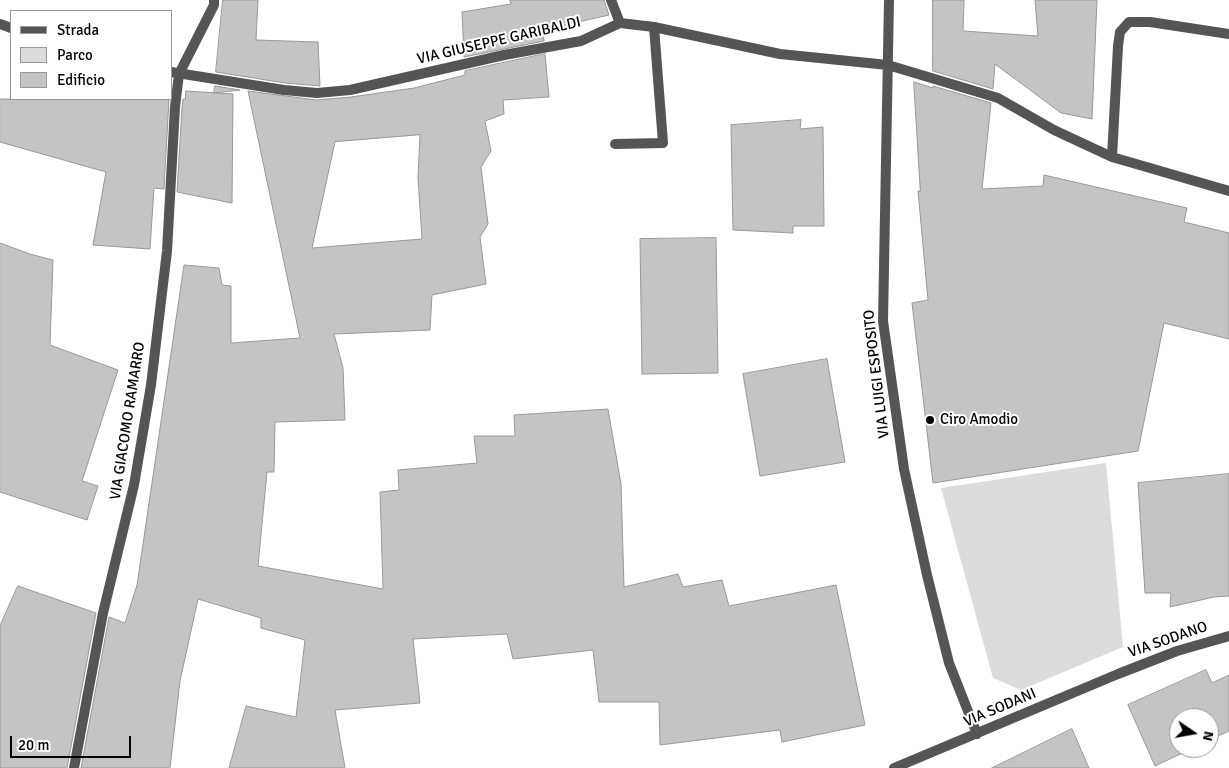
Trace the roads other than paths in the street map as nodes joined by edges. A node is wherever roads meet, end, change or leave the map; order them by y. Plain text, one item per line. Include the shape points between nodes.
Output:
1 (214, 0) edge
2 (611, 0) edge
3 (889, 0) edge
4 (620, 23) junction
5 (654, 28) junction
6 (1229, 34) edge
7 (888, 65) junction
8 (175, 73) edge
9 (615, 144) dead end
10 (1112, 157) junction
11 (1229, 191) edge
12 (1229, 636) edge
13 (1118, 674) joint
14 (977, 734) junction
15 (74, 768) edge
16 (894, 768) edge

1 - 8 street, VIA GIACOMO RAMARRO
2 - 4 street
3 - 7 street, VIA LUIGI ESPOSITO
4 - 5 street
4 - 8 street, VIA GIUSEPPE GARIBALDI via 581,41 350,90 317,93 284,90
5 - 7 street via 780,54
5 - 9 street via 663,143
6 - 10 street via 1150,22 1129,22 1120,32 1118,46
7 - 10 street via 998,98 1054,130
7 - 14 street, VIA LUIGI ESPOSITO via 883,322 904,468 927,575 949,663
8 - 15 street, VIA GIACOMO RAMARRO via 167,251 151,385 134,485 103,613
10 - 11 street
12 - 13 street, VIA SODANO via 1177,651
13 - 14 street, VIA SODANI
14 - 16 street, VIA SODANI

